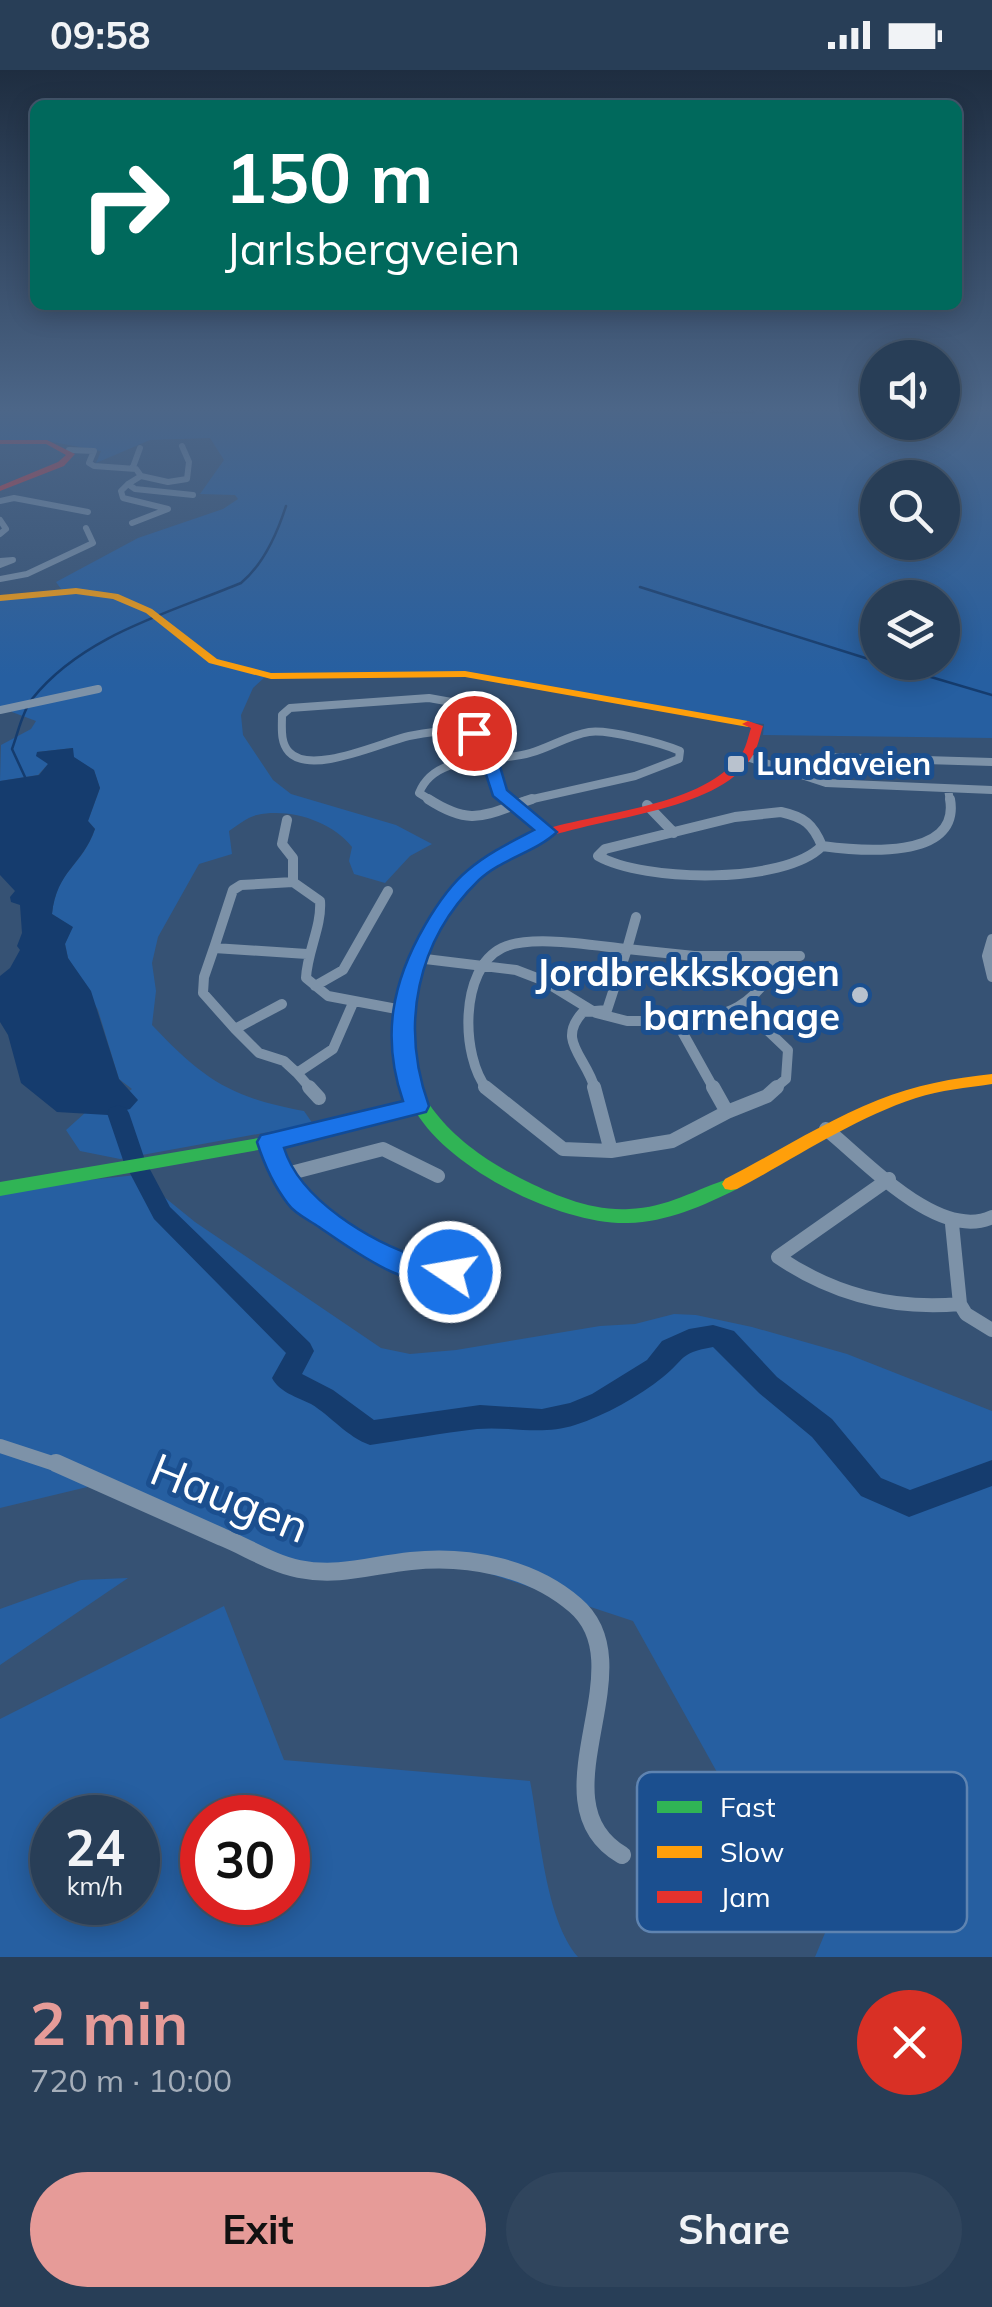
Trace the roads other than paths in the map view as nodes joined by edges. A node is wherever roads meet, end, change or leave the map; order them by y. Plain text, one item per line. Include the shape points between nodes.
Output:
1 (25, 500) edge
2 (132, 500) edge
3 (88, 512) dead end
4 (0, 520) edge
5 (132, 523) dead end
6 (86, 528) dead end
7 (0, 534) edge
8 (0, 579) edge
9 (0, 598) edge
10 (98, 689) dead end
11 (0, 710) edge
12 (471, 729) junction
13 (750, 749) junction
14 (489, 760) junction
15 (992, 762) edge
16 (786, 768) junction
17 (948, 789) junction
18 (992, 790) edge
19 (648, 805) junction
20 (514, 806) junction
21 (286, 820) dead end
22 (547, 832) junction
23 (674, 833) junction
24 (822, 846) junction
25 (293, 882) junction
26 (388, 890) dead end
27 (636, 917) dead end
28 (992, 939) edge
29 (214, 948) junction
30 (627, 949) junction
31 (307, 954) junction
32 (800, 956) dead end
33 (417, 958) junction
34 (773, 958) junction
35 (483, 966) junction
36 (992, 977) edge
37 (314, 986) junction
38 (282, 1004) dead end
39 (353, 1004) junction
40 (744, 1008) junction
41 (402, 1010) junction
42 (596, 1013) junction
43 (683, 1024) junction
44 (235, 1029) junction
45 (296, 1074) junction
46 (992, 1078) edge
47 (320, 1098) dead end
48 (417, 1106) junction
49 (728, 1112) junction
50 (826, 1129) junction
51 (270, 1142) junction
52 (611, 1151) junction
53 (282, 1175) junction
54 (438, 1176) dead end
55 (889, 1178) junction
56 (0, 1189) edge
57 (992, 1217) edge
58 (952, 1224) junction
59 (450, 1272) dead end
60 (960, 1304) junction
61 (992, 1330) edge
62 (0, 1446) edge
63 (622, 1856) dead end

1 - 3 street
2 - 5 street via 168,508
4 - 7 street via 6,529
6 - 8 street via 93,543 27,574
9 - 13 main road via 49,592 131,602 206,659 253,673 293,678 443,672 738,722
10 - 11 street
12 - 12 street via 414,735 314,763 294,755 280,726 285,711 298,706 429,698 468,705
12 - 14 street
13 - 16 street
13 - 19 main road via 718,784
14 - 20 street via 499,792
14 - 20 street via 447,767 423,782 419,793 462,818
14 - 20 street via 528,755 600,731 680,751 667,766
15 - 16 street via 825,757
16 - 17 street via 826,784
17 - 18 street
17 - 24 street via 952,814 934,838 890,850
19 - 22 main road
19 - 23 street
20 - 22 street
21 - 25 street via 282,844 293,858
22 - 33 main road via 472,876
23 - 24 street via 778,811 809,821
23 - 24 street via 598,856 614,866 759,872 796,864
25 - 29 street via 233,890
25 - 31 street via 320,901
26 - 37 street via 343,970
27 - 30 street
28 - 36 street
29 - 31 street
29 - 44 street via 201,996
30 - 34 street
30 - 35 street via 534,942 502,948
30 - 42 street via 612,1002
31 - 37 street via 306,978
32 - 34 street
33 - 35 street
33 - 41 main road
34 - 40 street via 765,986
35 - 42 street via 528,974
35 - 52 street via 468,1014 471,1055 485,1087 563,1149
37 - 39 street
38 - 44 street
39 - 41 street
39 - 45 street via 334,1049
40 - 43 street
40 - 49 street via 788,1050 786,1079 768,1096
41 - 48 main road via 404,1070
42 - 43 street via 666,1021 676,1015
42 - 52 street via 578,1014 570,1036 592,1074
43 - 49 street
44 - 45 street via 259,1054 284,1061
45 - 47 street
46 - 50 main road via 893,1097
48 - 50 main road via 456,1147 508,1181 570,1208 618,1214 696,1204
48 - 51 main road
49 - 52 street via 684,1136
50 - 55 street
51 - 53 street
51 - 56 main road
53 - 54 street via 383,1149
53 - 59 street via 299,1200 380,1254 426,1271
55 - 58 street
55 - 60 street via 778,1257 817,1283 858,1296 900,1306
57 - 58 street
58 - 60 street
60 - 61 street
62 - 63 street, Haugen via 308,1572 460,1558 519,1572 576,1606 594,1629 601,1655 588,1818 605,1845

